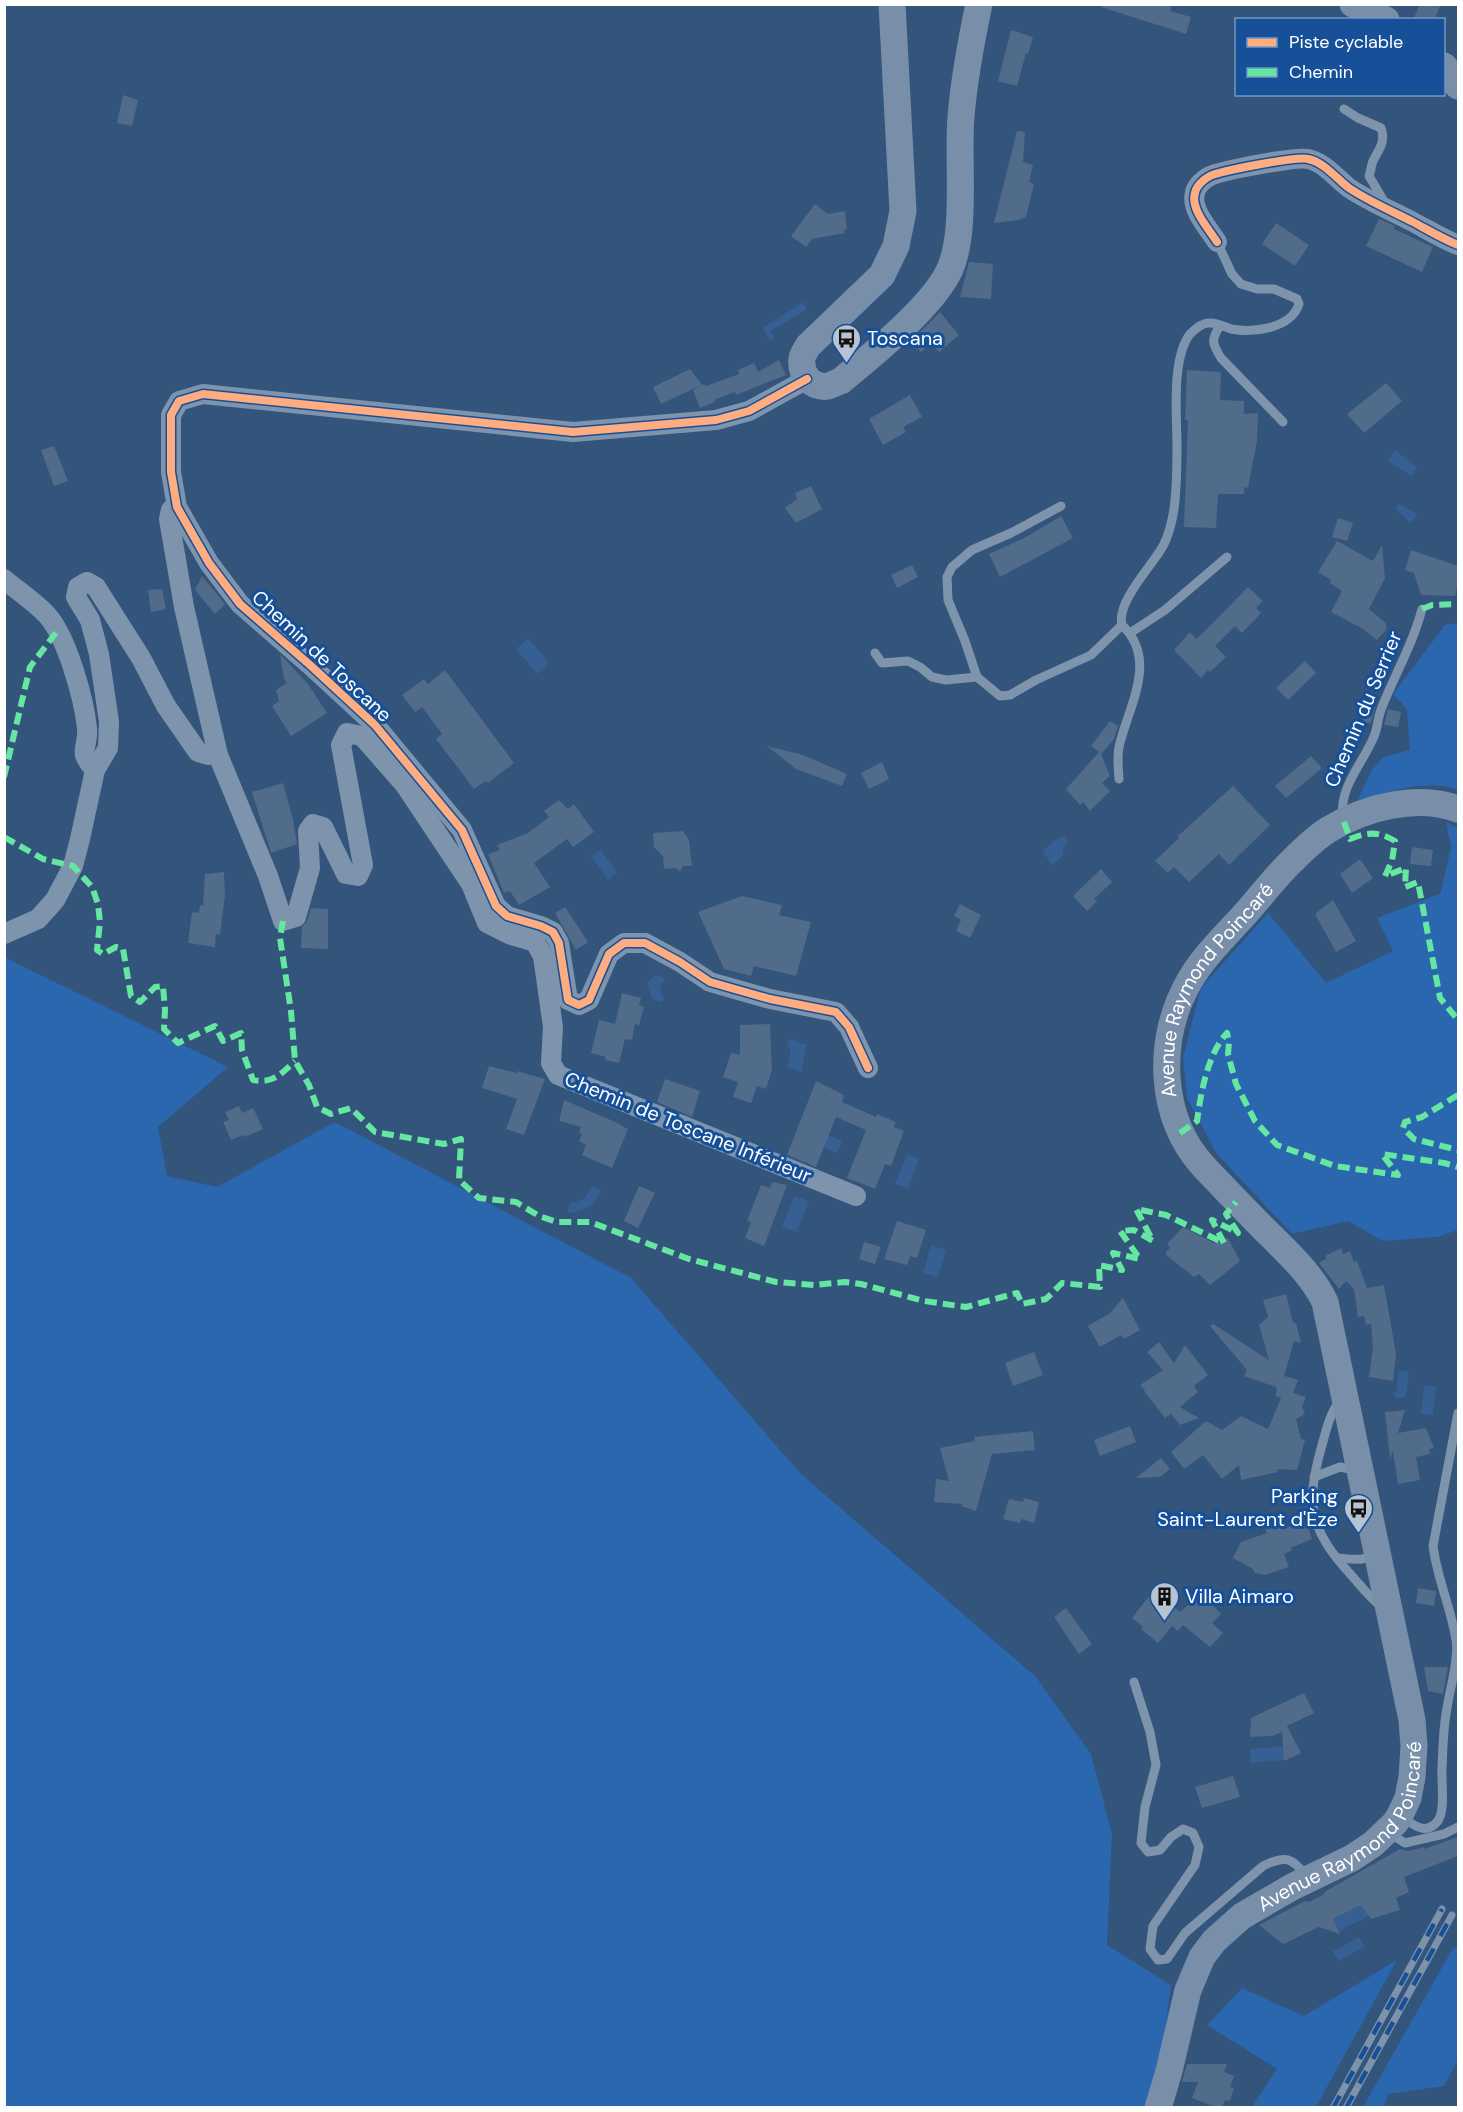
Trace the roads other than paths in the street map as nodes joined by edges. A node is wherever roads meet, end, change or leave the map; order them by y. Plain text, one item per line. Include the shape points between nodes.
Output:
1 (892, 4) edge
2 (979, 4) edge
3 (1353, 4) edge
4 (1382, 18) edge
5 (1445, 69) edge
6 (1458, 86) edge
7 (1344, 109) dead end
8 (1388, 211) junction
9 (1217, 242) joint
10 (1458, 245) edge
11 (1220, 326) junction
12 (807, 379) junction
13 (1283, 422) dead end
14 (1061, 506) dead end
15 (177, 507) junction
16 (1227, 557) dead end
17 (4, 579) edge
18 (1422, 609) dead end
19 (1122, 625) junction
20 (1130, 633) junction
21 (875, 653) dead end
22 (976, 677) junction
23 (218, 755) junction
24 (95, 770) junction
25 (1119, 779) dead end
26 (1458, 809) edge
27 (1344, 822) junction
28 (4, 934) edge
29 (868, 1068) dead end
30 (856, 1196) dead end
31 (1346, 1397) junction
32 (1458, 1413) edge
33 (1361, 1471) junction
34 (1314, 1477) junction
35 (1378, 1552) junction
36 (1338, 1558) junction
37 (1391, 1612) junction
38 (1134, 1682) dead end
39 (1393, 1823) junction
40 (1458, 1827) edge
41 (1308, 1879) junction
42 (1158, 2108) edge

1 - 12 main road via 903,211 896,246 882,275 808,346 802,357
2 - 12 main road via 960,119 958,243 948,274 922,308 841,381 826,387
3 - 4 main road
5 - 6 main road
7 - 8 lane via 1381,128 1384,137 1370,176
8 - 9 street via 1309,159 1264,164 1210,176 1198,186 1194,194 1198,212
8 - 10 street
9 - 11 lane via 1241,284 1274,289 1297,299 1299,304 1291,318 1264,328
11 - 13 lane via 1213,335 1221,358
11 - 19 lane via 1199,326 1183,351 1176,398 1173,516 1165,543 1130,594 1120,620
12 - 15 street via 749,411 716,420 573,432 203,394 179,401 171,415 171,472
14 - 22 lane via 972,550 952,567 947,577 948,600
15 - 23 street via 171,510 169,519 184,607
15 - 29 street, Chemin de Toscane via 209,563 240,604 375,725 462,830 496,906 507,916 553,932 559,943 568,1000 579,1005 589,1000 609,954 624,943 645,943 710,982 836,1012 849,1027
16 - 20 lane via 1165,610
17 - 24 street via 47,615 58,630 73,667 87,730 85,759
18 - 27 lane, Chemin du Serrier via 1374,735 1341,806
19 - 20 lane
19 - 22 lane via 1091,655 1010,695 1000,696
20 - 25 lane via 1140,662 1140,677 1119,747
21 - 22 lane via 882,663 908,661 932,677
23 - 24 street via 198,752 166,706 96,587 87,582 78,587 76,597 90,620 99,654 109,722 108,748
23 - 30 street, Chemin de Toscane Inférieur via 283,921 296,917 310,868 308,831 313,824 323,827 346,874 358,876 363,865 341,745 347,734 362,736 405,785 471,884 488,922 535,942 543,956 553,1027 551,1063 558,1075
24 - 28 street via 73,866 55,900 38,919
26 - 27 main road, Avenue Raymond Poincaré via 1420,802 1375,810
27 - 31 main road, Avenue Raymond Poincaré via 1288,864 1200,965 1175,1012 1167,1044 1167,1080 1180,1133 1190,1149 1320,1292
31 - 33 main road, Avenue Raymond Poincaré
31 - 34 lane via 1337,1403 1331,1416
32 - 39 lane via 1433,1546 1456,1641 1446,1711 1442,1811 1437,1822 1428,1828
33 - 34 lane via 1340,1467
33 - 35 main road, Avenue Raymond Poincaré
34 - 36 lane via 1311,1499 1316,1522
35 - 36 lane via 1367,1559
35 - 37 main road, Avenue Raymond Poincaré
36 - 37 lane via 1376,1602
37 - 39 main road, Avenue Raymond Poincaré via 1414,1746 1408,1798
38 - 41 lane via 1156,1766 1141,1843 1149,1852 1160,1850 1183,1830 1193,1833 1199,1847 1195,1865 1153,1926 1150,1949 1158,1960 1167,1959 1185,1933 1263,1866 1278,1858 1291,1861
39 - 40 lane via 1405,1843
39 - 41 main road, Avenue Raymond Poincaré via 1373,1844
41 - 42 main road, Avenue Raymond Poincaré via 1242,1916 1202,1957 1188,1990

